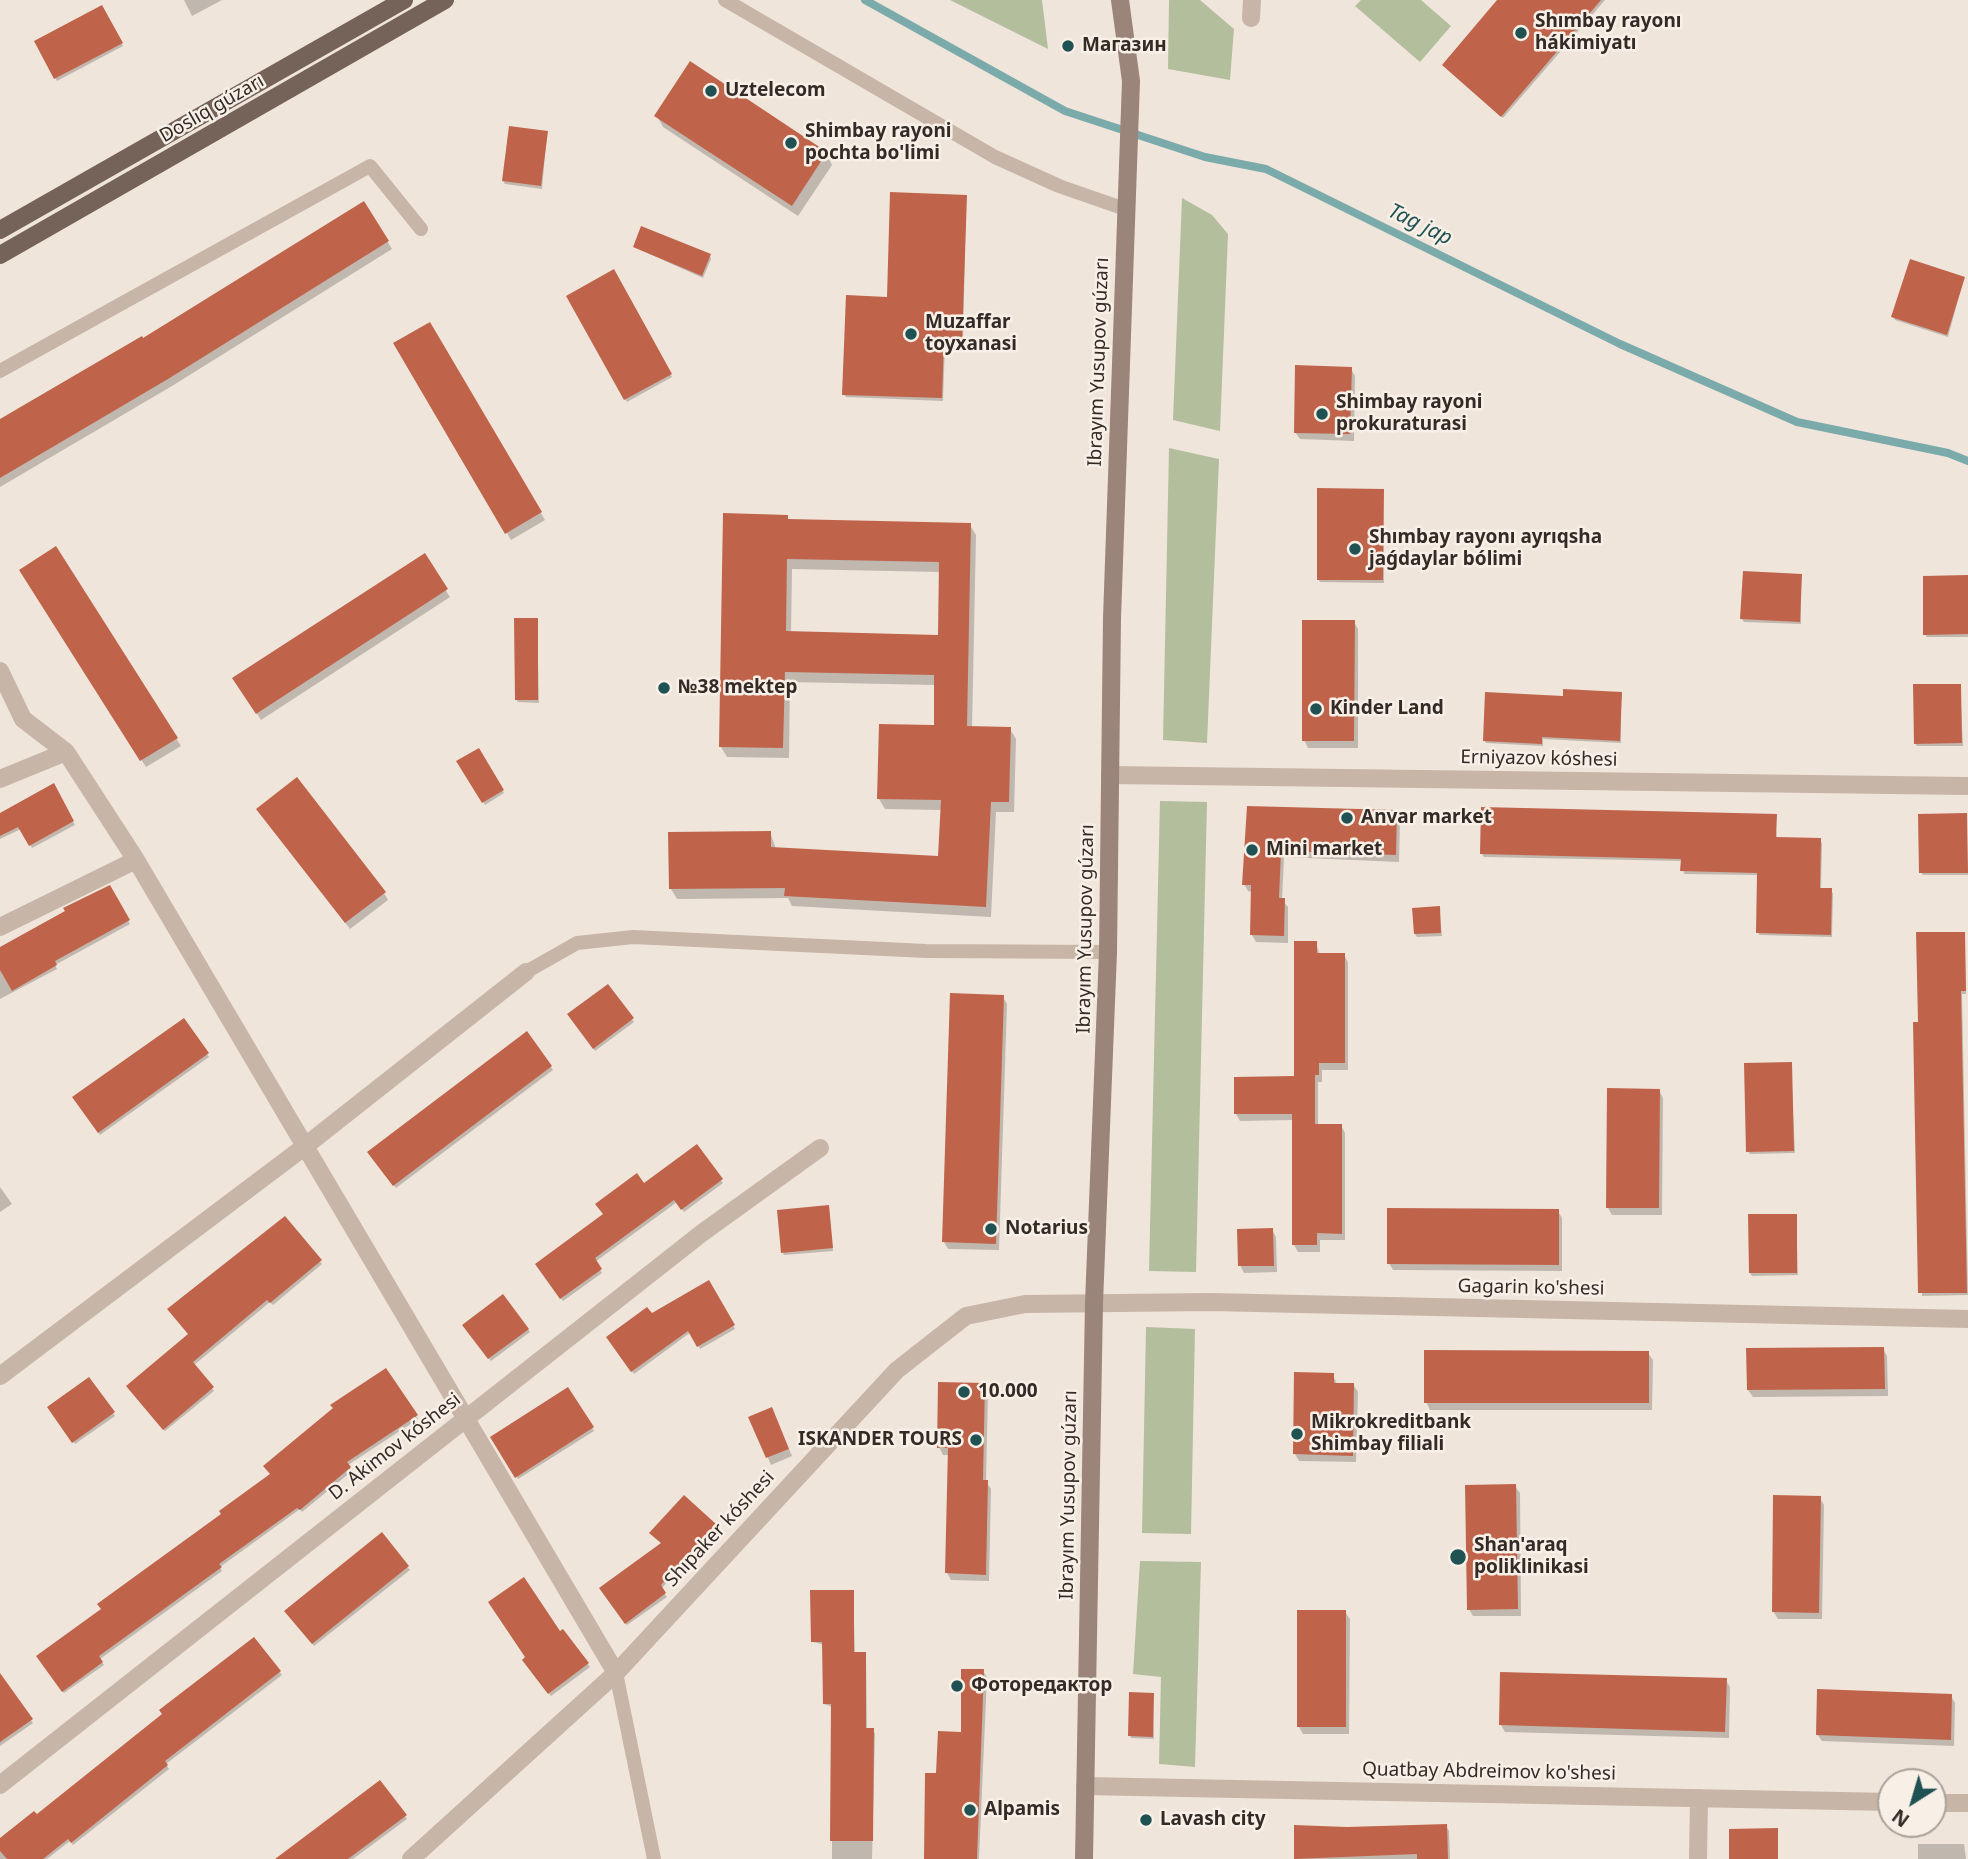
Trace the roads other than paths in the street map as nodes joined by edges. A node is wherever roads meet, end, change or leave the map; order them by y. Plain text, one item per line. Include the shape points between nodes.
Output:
1 (404, 0) edge
2 (445, 0) edge
3 (725, 0) edge
4 (1120, 0) edge
5 (1125, 209) junction
6 (421, 229) dead end
7 (0, 230) edge
8 (0, 256) edge
9 (0, 371) edge
10 (0, 671) edge
11 (66, 752) junction
12 (1110, 775) junction
13 (0, 779) edge
14 (1968, 786) edge
15 (136, 860) junction
16 (0, 926) edge
17 (1108, 952) junction
18 (526, 972) joint
19 (304, 1147) junction
20 (820, 1148) dead end
21 (1094, 1303) junction
22 (1968, 1319) edge
23 (0, 1376) edge
24 (466, 1417) junction
25 (616, 1673) junction
26 (0, 1785) edge
27 (1085, 1786) junction
28 (1699, 1798) junction
29 (1877, 1802) edge
30 (1947, 1803) edge
31 (1968, 1804) edge
32 (411, 1859) edge
33 (653, 1859) edge
34 (1084, 1859) edge
35 (1698, 1859) edge

1 - 7 main road, Doslıq gúzarı
2 - 8 main road, Doslıq gúzarı
3 - 5 lane via 995,157
4 - 5 main road, Ibrayım Yusupov gúzarı via 1131,81
5 - 12 main road, Ibrayım Yusupov gúzarı
6 - 9 lane via 370,166
10 - 11 street via 23,719
11 - 13 street
11 - 15 street
12 - 14 street, Erniyazov kóshesi
12 - 17 main road, Ibrayım Yusupov gúzarı
15 - 16 street
15 - 19 street
17 - 18 lane via 926,951 633,937 577,943
17 - 21 main road, Ibrayım Yusupov gúzarı
18 - 19 street
19 - 23 street
19 - 24 street
20 - 24 street, D. Akimov kóshesi via 702,1233
21 - 22 street, Gagarin ko'shesi
21 - 25 street, Shıpaker kóshesi via 1025,1304 966,1316 946,1331 897,1370
21 - 27 main road, Ibrayım Yusupov gúzarı
24 - 25 street
24 - 26 street, D. Akimov kóshesi
25 - 32 street, Shıpaker kóshesi
25 - 33 lane
27 - 28 street, Quatbay Abdreimov ko'shesi
27 - 34 main road, Ibrayım Yusupov gúzarı
28 - 29 street, Quatbay Abdreimov ko'shesi
28 - 35 street
30 - 31 street

